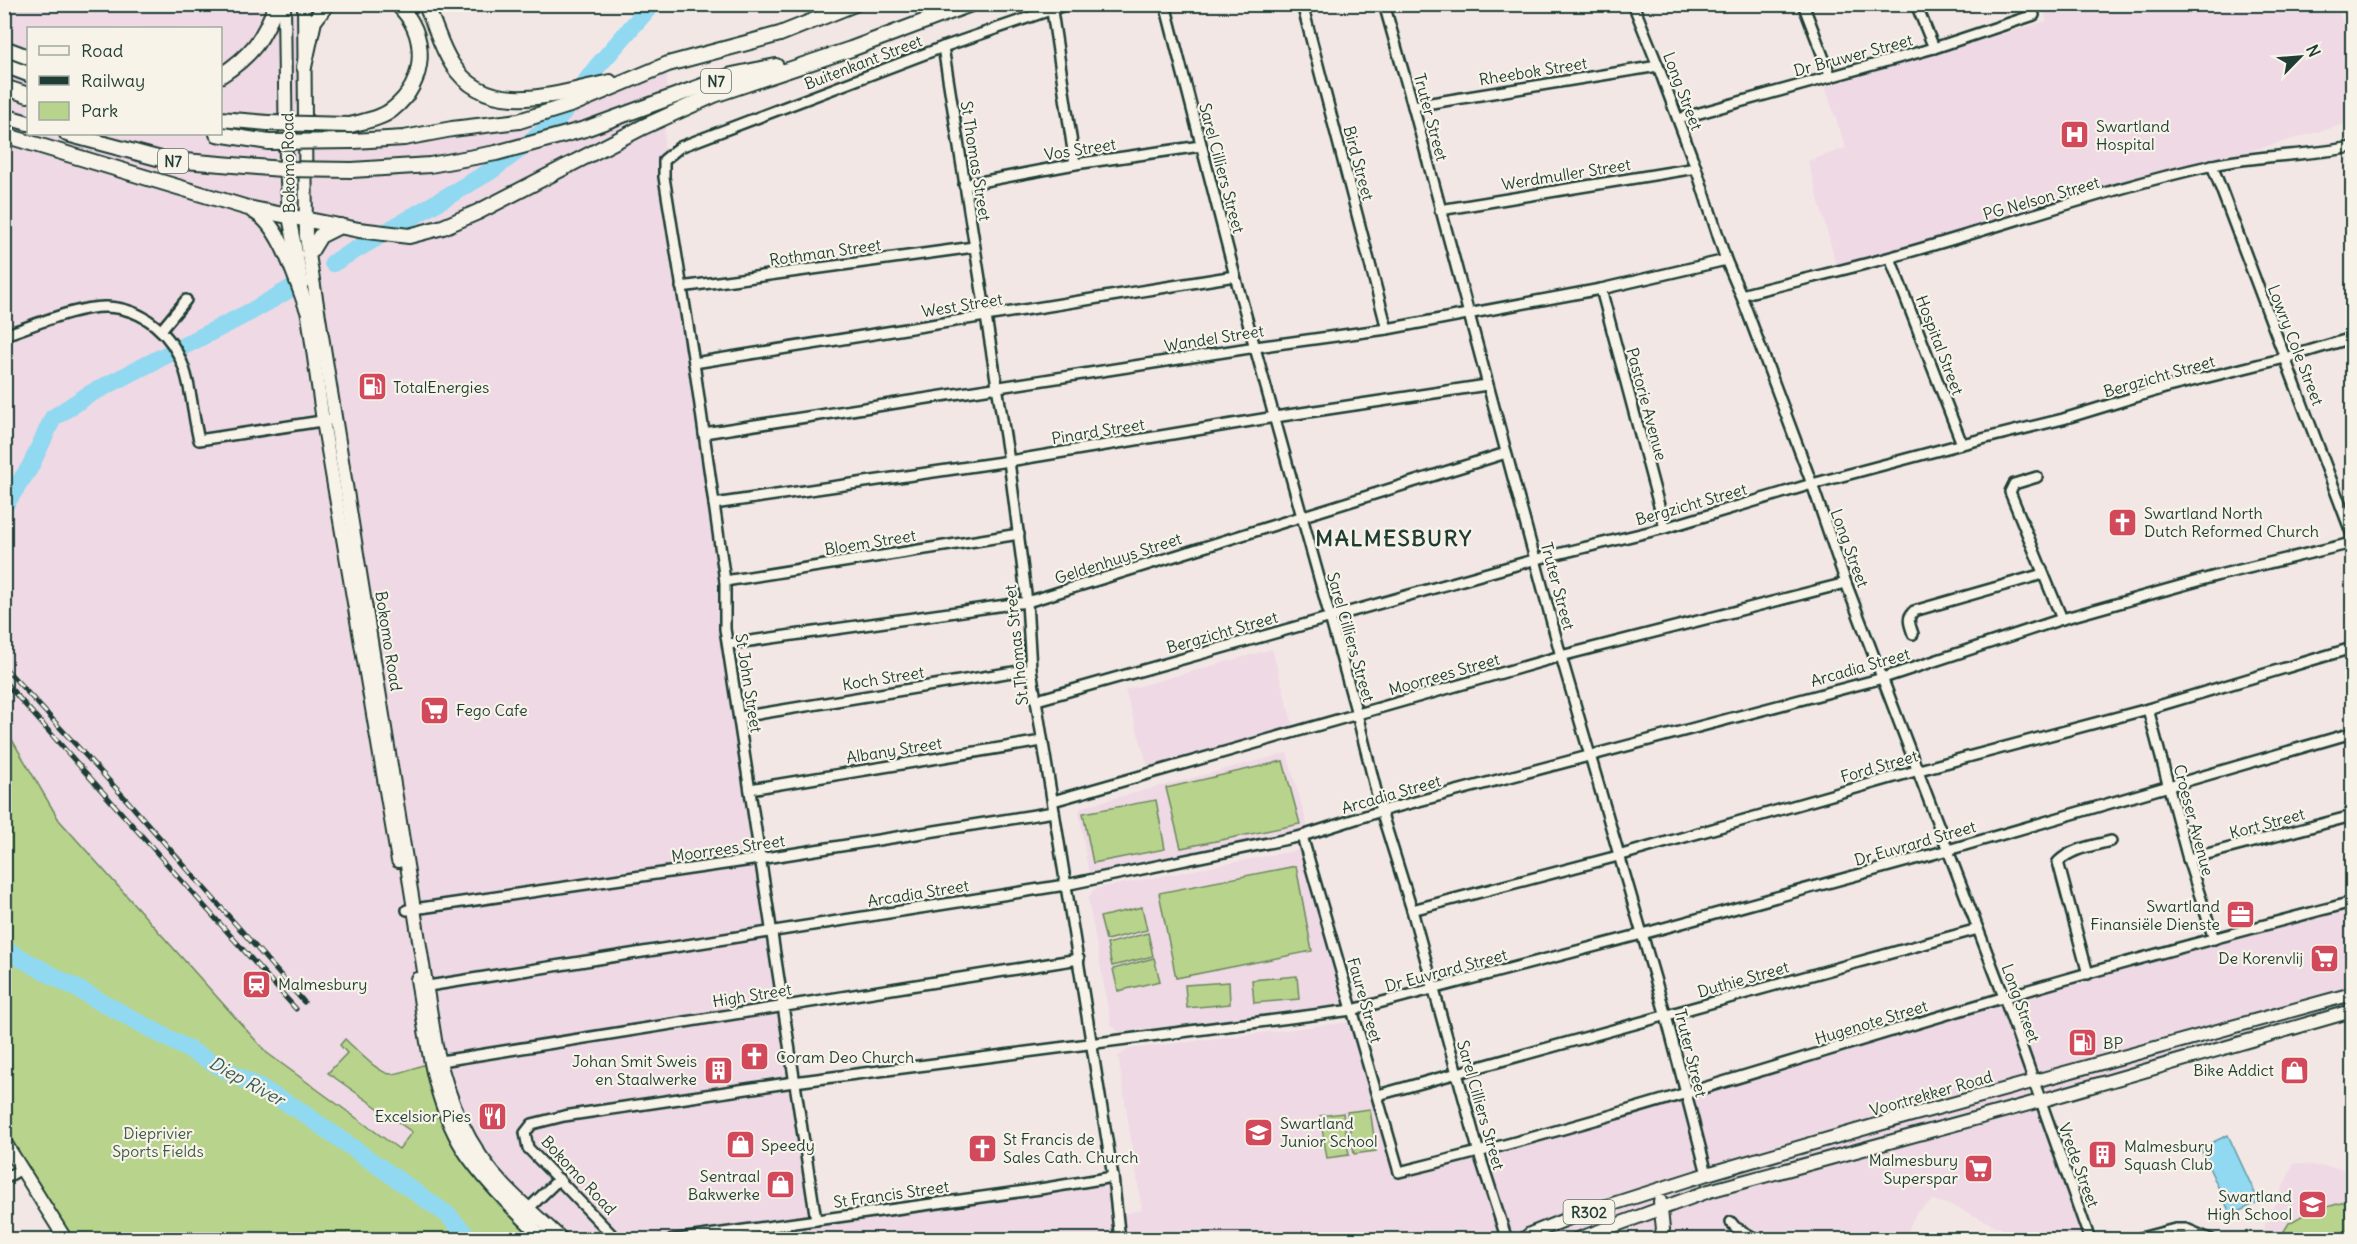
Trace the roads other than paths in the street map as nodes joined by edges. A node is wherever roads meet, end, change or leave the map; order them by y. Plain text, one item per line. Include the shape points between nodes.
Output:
1 (276, 4) edge
2 (284, 4) edge
3 (304, 4) edge
4 (327, 4) edge
5 (397, 4) edge
6 (425, 4) edge
7 (855, 4) edge
8 (970, 4) edge
9 (1068, 4) edge
10 (1165, 4) edge
11 (1302, 4) edge
12 (1384, 4) edge
13 (1633, 4) edge
14 (1803, 4) edge
15 (1916, 4) edge
16 (2030, 4) edge
17 (2349, 4) edge
18 (1052, 11) junction
19 (2352, 13) edge
20 (943, 47) junction
21 (4, 48) edge
22 (1934, 48) junction
23 (851, 49) junction
24 (27, 57) edge
25 (4, 65) edge
26 (1658, 66) junction
27 (304, 67) junction
28 (27, 74) edge
29 (222, 75) edge
30 (637, 76) junction
31 (1831, 77) junction
32 (4, 87) edge
33 (27, 95) edge
34 (1413, 106) junction
35 (4, 116) edge
36 (222, 119) edge
37 (1678, 119) junction
38 (27, 123) edge
39 (4, 135) edge
40 (71, 135) edge
41 (222, 135) edge
42 (1201, 146) junction
43 (2352, 147) edge
44 (671, 153) joint
45 (1075, 164) junction
46 (2212, 165) junction
47 (1696, 168) junction
48 (964, 185) junction
49 (248, 208) junction
50 (1440, 210) junction
51 (289, 216) junction
52 (305, 219) junction
53 (340, 226) junction
54 (974, 247) junction
55 (309, 254) junction
56 (1890, 258) junction
57 (1726, 260) junction
58 (1235, 276) junction
59 (681, 287) junction
60 (1600, 289) junction
61 (1741, 295) junction
62 (186, 300) dead end
63 (308, 311) junction
64 (1468, 314) junction
65 (986, 317) junction
66 (1387, 328) junction
67 (162, 329) junction
68 (4, 335) edge
69 (2352, 338) edge
70 (1256, 347) junction
71 (2285, 358) junction
72 (694, 363) junction
73 (1487, 386) junction
74 (996, 387) junction
75 (1275, 417) junction
76 (337, 419) junction
77 (323, 421) junction
78 (704, 434) junction
79 (1962, 444) junction
80 (1506, 453) junction
81 (1009, 461) junction
82 (2037, 477) dead end
83 (1812, 484) junction
84 (714, 504) junction
85 (1301, 516) junction
86 (1665, 528) junction
87 (1019, 534) junction
88 (2352, 535) edge
89 (2352, 543) edge
90 (1537, 560) junction
91 (2043, 574) junction
92 (725, 581) junction
93 (1846, 583) junction
94 (1027, 602) junction
95 (1330, 617) junction
96 (2062, 619) junction
97 (1913, 634) dead end
98 (729, 644) junction
99 (2352, 648) edge
100 (1561, 656) junction
101 (1031, 669) junction
102 (1883, 678) junction
103 (1037, 700) junction
104 (2148, 709) junction
105 (1357, 714) junction
106 (740, 717) junction
107 (2352, 733) edge
108 (1042, 741) junction
109 (1589, 755) junction
110 (1919, 770) junction
111 (2170, 785) junction
112 (750, 789) junction
113 (1053, 801) junction
114 (1381, 811) junction
115 (1054, 812) junction
116 (2352, 816) edge
117 (1302, 836) junction
118 (2111, 841) dead end
119 (1948, 850) junction
120 (1618, 856) junction
121 (759, 859) junction
122 (2188, 860) junction
123 (1065, 885) junction
124 (2352, 902) edge
125 (410, 909) junction
126 (1412, 910) junction
127 (1978, 929) junction
128 (771, 932) junction
129 (1642, 934) junction
130 (2214, 939) junction
131 (1079, 959) junction
132 (2088, 974) junction
133 (423, 987) junction
134 (1432, 990) junction
135 (2352, 994) edge
136 (2004, 997) junction
137 (784, 1005) junction
138 (1352, 1010) junction
139 (2352, 1011) edge
140 (1666, 1016) junction
141 (1091, 1044) junction
142 (435, 1062) junction
143 (1457, 1073) junction
144 (2034, 1081) junction
145 (794, 1082) junction
146 (1686, 1093) junction
147 (1377, 1095) junction
148 (2040, 1101) junction
149 (527, 1129) joint
150 (4, 1142) edge
151 (1479, 1153) junction
152 (21, 1169) junction
153 (1399, 1172) joint
154 (1707, 1174) junction
155 (1113, 1177) junction
156 (4, 1179) edge
157 (559, 1179) junction
158 (1658, 1191) junction
159 (1662, 1207) junction
160 (525, 1212) junction
161 (816, 1220) junction
162 (1731, 1222) dead end
163 (66, 1239) edge
164 (544, 1239) edge
165 (563, 1239) edge
166 (617, 1239) edge
167 (672, 1239) edge
168 (1120, 1239) edge
169 (1507, 1239) edge
170 (1523, 1239) edge
171 (1575, 1239) edge
172 (1660, 1239) edge
173 (1758, 1239) edge
174 (2090, 1239) edge
175 (2133, 1239) edge
176 (2212, 1239) edge

1 - 29 highway via 265,34 254,50
2 - 51 main road, Bokomo Road
3 - 27 main road, Bokomo Road
4 - 27 highway via 314,21
5 - 36 highway, bridge via 412,23 421,47 417,79 392,111 350,125
6 - 30 highway via 452,64 464,79 491,96 523,100
7 - 30 highway, N7 via 780,34
8 - 23 highway, N7
9 - 18 street, Buitenkant Street
10 - 42 street, Sarel Cilliers Street
11 - 66 street, Bird Street
12 - 34 street, Truter Street
13 - 26 street, Long Street
14 - 31 street
15 - 22 street
16 - 22 street, Dr Bruwer Street via 2034,15
17 - 19 street
18 - 20 street, Buitenkant Street
18 - 45 street
20 - 44 street, Buitenkant Street
20 - 48 street, St Thomas Street
21 - 24 highway
22 - 31 street, Dr Bruwer Street
23 - 40 highway, N7, bridge via 732,75 585,129 496,153 430,165 352,171 161,159
23 - 53 highway via 714,95 443,227 409,236
25 - 28 highway
26 - 34 street, Rheebok Street
26 - 37 street, Long Street
27 - 52 main road, Bokomo Road
30 - 41 highway, N7, bridge via 573,104 519,120 404,138 269,142
31 - 37 street, Dr Bruwer Street
32 - 33 highway
34 - 50 street, Truter Street
35 - 38 highway
37 - 47 street, Long Street
39 - 49 highway
42 - 45 street, Vos Street
42 - 58 street, Sarel Cilliers Street
43 - 46 street, PG Nelson Street
44 - 59 street, St John Street via 664,160 664,177
45 - 48 street, Vos Street
46 - 56 street, PG Nelson Street
46 - 71 street, Lowry Cole Street
47 - 50 street, Werdmuller Street
47 - 57 street, Long Street
48 - 54 street, St Thomas Street
49 - 51 highway
49 - 63 highway via 262,217 281,244
50 - 64 street, Truter Street
51 - 52 highway
51 - 63 main road, Bokomo Road
52 - 53 highway
52 - 55 main road, Bokomo Road
53 - 55 highway via 320,236
54 - 59 street, Rothman Street
54 - 65 street, St Thomas Street
55 - 76 main road, Bokomo Road
56 - 61 street, PG Nelson Street
56 - 79 street, Hospital Street
57 - 60 street, Wandel Street
57 - 61 street, Long Street
58 - 65 street, West Street
58 - 70 street, Sarel Cilliers Street
59 - 72 street, St John Street
60 - 64 street, Wandel Street
60 - 86 street, Pastorie Avenue
61 - 83 street, Long Street
62 - 67 street
63 - 77 main road, Bokomo Road
64 - 66 street, Wandel Street
64 - 73 street, Truter Street
65 - 72 street, West Street
65 - 74 street, St Thomas Street
66 - 70 street, Wandel Street
67 - 68 street via 140,316 106,307 85,309
67 - 77 street via 184,367 199,440
69 - 71 street, Bergzicht Street
70 - 74 street, Wandel Street
70 - 75 street, Sarel Cilliers Street
71 - 79 street, Bergzicht Street
71 - 88 street, Lowry Cole Street
72 - 78 street, St John Street
73 - 75 street, Pinard Street
73 - 80 street, Truter Street
74 - 78 street, Wandel Street
74 - 81 street, St Thomas Street
75 - 81 street, Pinard Street
75 - 85 street, Sarel Cilliers Street
76 - 77 street
76 - 125 main road, Bokomo Road
77 - 125 main road, Bokomo Road
78 - 84 street, St John Street
79 - 83 street, Bergzicht Street
80 - 85 street, Geldenhuys Street
80 - 90 street, Truter Street
81 - 84 street, Pinard Street
81 - 87 street, St Thomas Street
82 - 91 street via 2014,484 2010,492
83 - 86 street, Bergzicht Street
83 - 93 street, Long Street
84 - 92 street, St John Street
85 - 94 street, Geldenhuys Street
85 - 95 street, Sarel Cilliers Street
86 - 90 street, Bergzicht Street
87 - 92 street, Bloem Street
87 - 94 street, St Thomas Street
89 - 96 street, Arcadia Street
90 - 95 street, Bergzicht Street
90 - 100 street, Truter Street
91 - 96 street
91 - 97 street via 1914,611 1908,620
92 - 98 street, St John Street via 725,629
93 - 100 street, Moorrees Street
93 - 102 street, Long Street
94 - 98 street, Geldenhuys Street
94 - 101 street, St Thomas Street
95 - 103 street, Bergzicht Street
95 - 105 street, Sarel Cilliers Street
96 - 102 street, Arcadia Street
98 - 106 street, St John Street
99 - 104 street, Ford Street
100 - 105 street, Moorrees Street
100 - 109 street, Truter Street
101 - 103 street, St Thomas Street
101 - 106 street, Koch Street
102 - 109 street, Arcadia Street
102 - 110 street, Long Street
103 - 108 street, St Thomas Street
104 - 110 street, Ford Street
104 - 111 street, Croeser Avenue
105 - 113 street, Moorrees Street
105 - 114 street, Sarel Cilliers Street
106 - 112 street, St John Street
107 - 111 street, Dr Euvrard Street
108 - 112 street, Albany Street
108 - 113 street, St Thomas Street
109 - 114 street, Arcadia Street
109 - 120 street, Truter Street
110 - 119 street, Long Street
110 - 120 street, Ford Street
111 - 119 street, Dr Euvrard Street
111 - 122 street, Croeser Avenue
112 - 121 street, St John Street
113 - 115 street, St Thomas Street
114 - 117 street, Arcadia Street
114 - 126 street, Sarel Cilliers Street
115 - 121 street, Moorrees Street
115 - 123 street, St Thomas Street
116 - 122 street, Kort Street
117 - 123 street, Arcadia Street
117 - 138 street, Faure Street
118 - 132 street via 2078,849 2058,862
119 - 127 street, Long Street
119 - 129 street, Dr Euvrard Street
120 - 126 street, Ford Street
120 - 129 street, Truter Street
121 - 125 street, Moorrees Street
121 - 128 street, St John Street
122 - 130 street, Croeser Avenue
123 - 128 street, Arcadia Street
123 - 131 street, St Thomas Street
124 - 130 street, Hugenote Street
125 - 133 main road, Bokomo Road
126 - 134 street, Sarel Cilliers Street
127 - 136 street, Long Street
127 - 140 street, Duthie Street
128 - 133 street, Arcadia Street
128 - 137 street, St John Street
129 - 134 street, Dr Euvrard Street
129 - 140 street, Truter Street
130 - 132 street, Hugenote Street
131 - 137 street, High Street
131 - 141 street, St Thomas Street
132 - 136 street, Hugenote Street
133 - 142 main road, Bokomo Road
134 - 138 street, Dr Euvrard Street
134 - 143 street, Sarel Cilliers Street
135 - 144 main road, Voortrekker Road
136 - 144 street, Long Street
136 - 146 street, Hugenote Street
137 - 142 street, High Street
137 - 145 street, St John Street
138 - 141 street, Dr Euvrard Street
138 - 147 street, Faure Street
139 - 148 main road
140 - 143 street, Duthie Street
140 - 146 street, Truter Street
141 - 145 street, Dr Euvrard Street
141 - 155 street, St Thomas Street
142 - 160 main road, Bokomo Road via 476,1149
143 - 147 street, Duthie Street
143 - 151 street, Sarel Cilliers Street
144 - 148 street, Long Street
144 - 154 main road, Voortrekker Road
145 - 149 street, Dr Euvrard Street via 548,1119
145 - 161 street, St John Street
146 - 151 street, Hugenote Street
146 - 154 street, Truter Street
147 - 153 street, Faure Street
148 - 159 main road
148 - 174 street, Vrede Street
149 - 157 street, Bokomo Road via 528,1148
150 - 152 main road
151 - 153 street, Hugenote Street
151 - 169 street, Sarel Cilliers Street
152 - 156 street
152 - 163 main road
154 - 158 main road, Voortrekker Road
155 - 161 street, St Francis Street
155 - 168 street, St Thomas Street
157 - 160 street
157 - 166 street, Bokomo Road
158 - 159 main road
158 - 170 main road, Voortrekker Road / R302 via 1572,1217
159 - 171 main road, R302
159 - 172 main road
160 - 164 main road, Bokomo Road
160 - 165 main road, Bokomo Road
161 - 167 street, St Francis Street
162 - 173 street
175 - 176 street via 2186,1229

